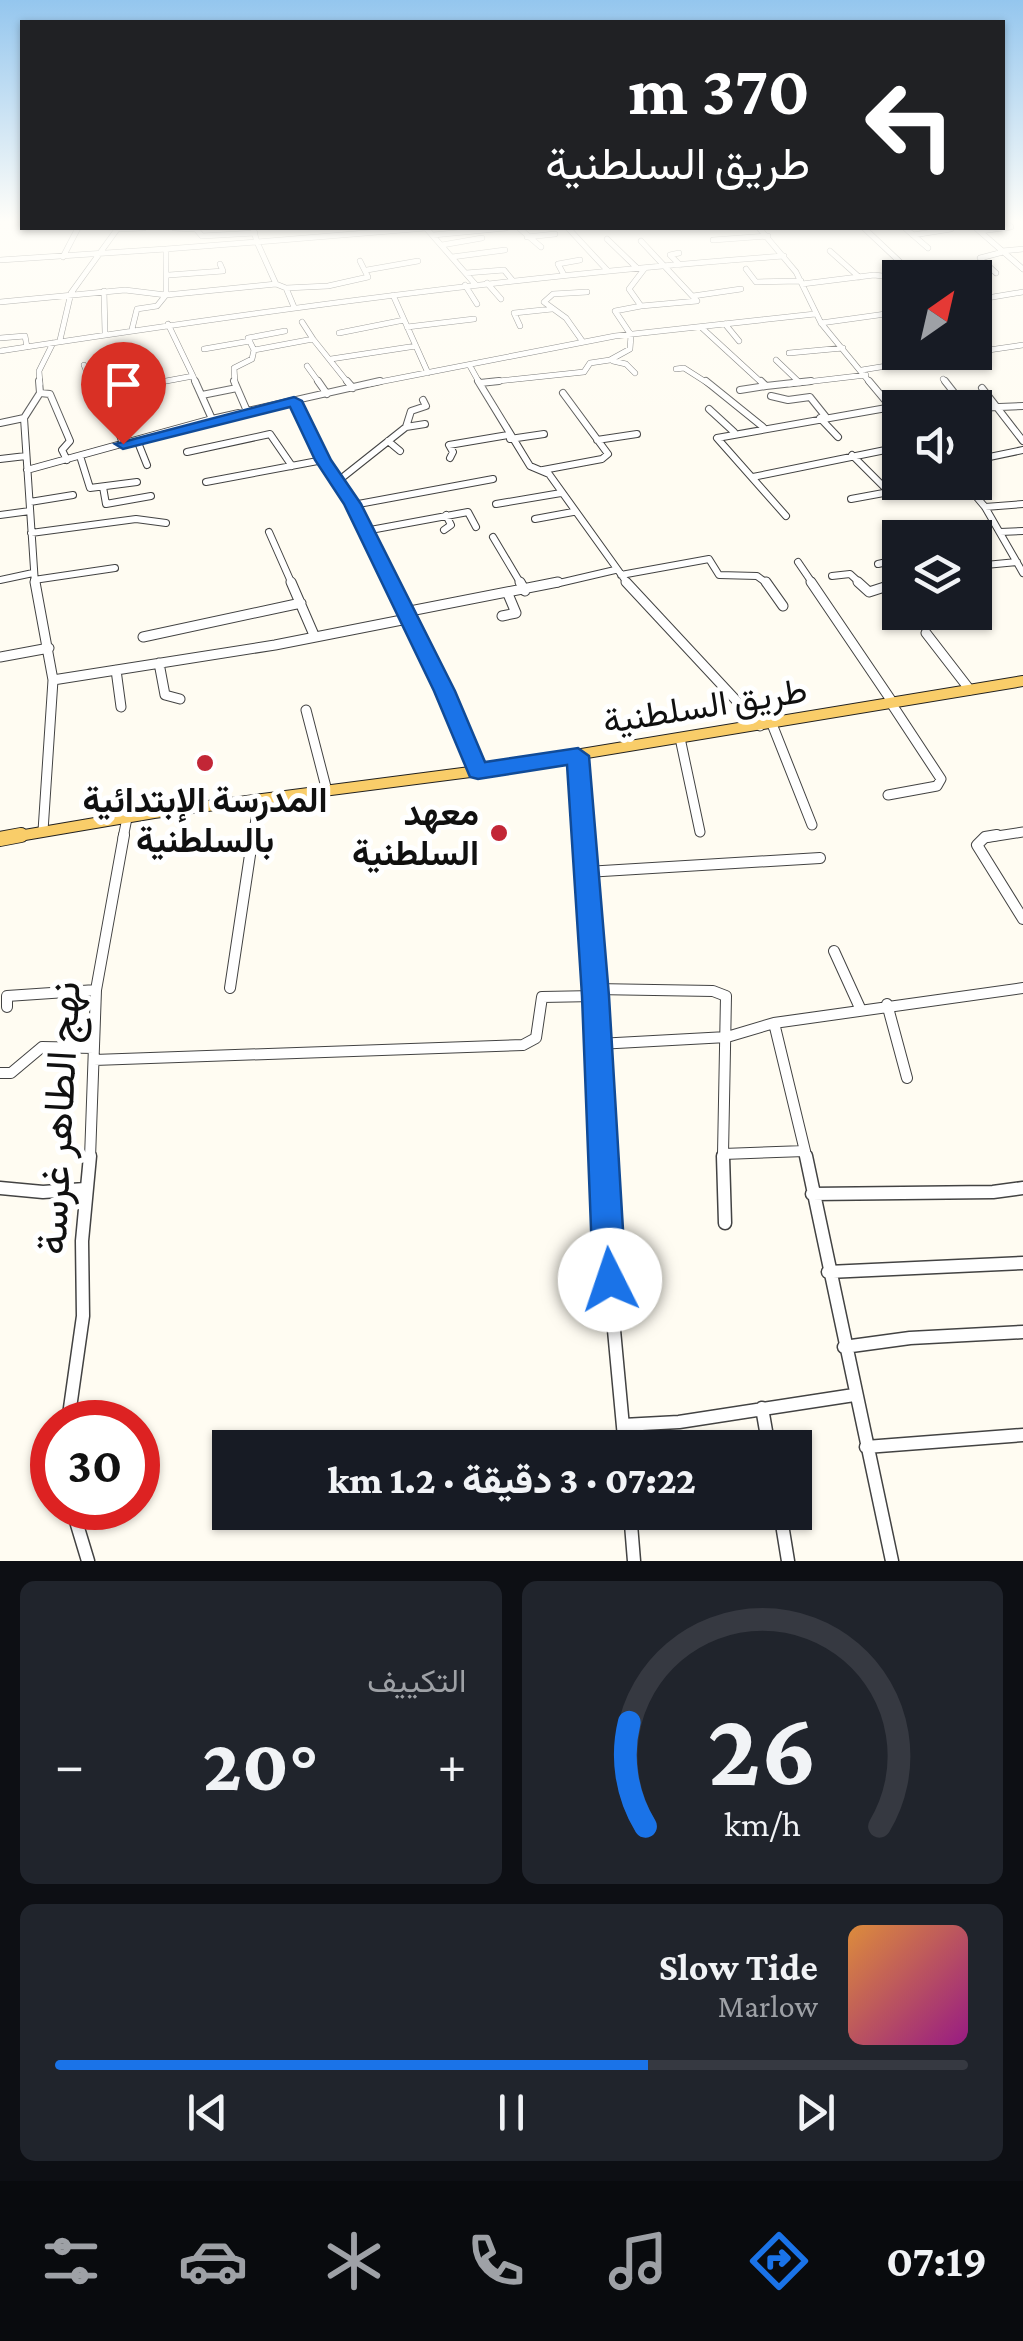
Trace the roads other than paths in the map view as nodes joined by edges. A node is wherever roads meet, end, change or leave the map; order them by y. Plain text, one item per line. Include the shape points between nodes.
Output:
1 (390, 295) edge
2 (49, 296) edge
3 (70, 296) edge
4 (104, 296) edge
5 (165, 296) edge
6 (289, 296) edge
7 (383, 296) edge
8 (471, 296) edge
9 (498, 296) edge
10 (548, 296) edge
11 (634, 296) edge
12 (693, 296) edge
13 (807, 296) edge
14 (501, 299) dead end
15 (0, 302) edge
16 (476, 304) dead end
17 (641, 306) junction
18 (294, 307) junction
19 (552, 309) junction
20 (815, 314) junction
21 (882, 315) edge
22 (474, 320) dead end
23 (302, 322) dead end
24 (821, 323) junction
25 (168, 324) junction
26 (406, 324) junction
27 (726, 324) junction
28 (520, 326) dead end
29 (701, 327) junction
30 (241, 328) dead end
31 (132, 329) junction
32 (285, 330) dead end
33 (105, 333) junction
34 (339, 333) dead end
35 (631, 335) junction
36 (0, 338) edge
37 (211, 339) dead end
38 (313, 339) junction
39 (249, 340) junction
40 (58, 341) junction
41 (739, 341) dead end
42 (582, 342) junction
43 (1023, 345) edge
44 (416, 346) junction
45 (27, 347) junction
46 (207, 348) joint
47 (843, 348) junction
48 (992, 349) edge
49 (254, 350) junction
50 (0, 351) edge
51 (789, 353) dead end
52 (331, 359) junction
53 (610, 360) junction
54 (776, 360) dead end
55 (150, 362) dead end
56 (84, 365) dead end
57 (306, 366) dead end
58 (470, 366) junction
59 (676, 369) dead end
60 (882, 370) edge
61 (428, 373) junction
62 (635, 373) dead end
63 (864, 373) junction
64 (192, 376) junction
65 (943, 379) dead end
66 (153, 382) junction
67 (480, 383) junction
68 (800, 383) junction
69 (766, 386) junction
70 (236, 388) junction
71 (352, 388) junction
72 (982, 388) dead end
73 (740, 390) dead end
74 (952, 390) edge
75 (563, 393) dead end
76 (40, 394) junction
77 (326, 394) junction
78 (202, 395) junction
79 (113, 396) junction
80 (770, 396) dead end
81 (882, 396) edge
82 (423, 400) dead end
83 (294, 401) junction
84 (1023, 406) edge
85 (709, 408) dead end
86 (882, 409) edge
87 (992, 409) edge
88 (998, 409) junction
89 (247, 412) junction
90 (24, 418) junction
91 (823, 418) junction
92 (212, 419) junction
93 (0, 423) edge
94 (425, 424) dead end
95 (406, 427) junction
96 (763, 427) junction
97 (734, 432) junction
98 (544, 434) dead end
99 (637, 434) dead end
100 (838, 436) dead end
101 (509, 437) junction
102 (137, 440) junction
103 (597, 440) junction
104 (1023, 441) edge
105 (231, 442) junction
106 (388, 442) junction
107 (123, 444) junction
108 (211, 447) junction
109 (235, 450) dead end
110 (1023, 450) edge
111 (400, 451) dead end
112 (882, 451) edge
113 (187, 452) dead end
114 (852, 455) junction
115 (26, 456) junction
116 (80, 456) junction
117 (992, 456) edge
118 (216, 457) dead end
119 (450, 458) dead end
120 (0, 460) edge
121 (67, 460) junction
122 (323, 460) junction
123 (147, 465) dead end
124 (292, 466) junction
125 (27, 470) junction
126 (543, 470) junction
127 (753, 477) junction
128 (494, 479) dead end
129 (338, 481) junction
130 (137, 482) dead end
131 (206, 482) dead end
132 (104, 487) junction
133 (561, 494) junction
134 (73, 495) dead end
135 (151, 496) dead end
136 (851, 499) dead end
137 (980, 500) edge
138 (352, 504) junction
139 (496, 504) dead end
140 (1023, 504) edge
141 (30, 506) junction
142 (986, 507) junction
143 (573, 512) junction
144 (0, 515) edge
145 (446, 515) junction
146 (786, 516) dead end
147 (535, 519) dead end
148 (166, 522) dead end
149 (476, 528) dead end
150 (444, 530) dead end
151 (365, 531) junction
152 (1023, 531) edge
153 (268, 532) dead end
154 (1000, 532) junction
155 (31, 534) junction
156 (493, 537) dead end
157 (798, 562) dead end
158 (1017, 562) junction
159 (882, 563) edge
160 (878, 564) dead end
161 (992, 564) edge
162 (115, 568) dead end
163 (618, 573) junction
164 (1023, 573) edge
165 (34, 576) junction
166 (832, 576) dead end
167 (0, 580) edge
168 (882, 588) edge
169 (525, 591) junction
170 (508, 594) junction
171 (301, 603) junction
172 (783, 606) dead end
173 (406, 616) junction
174 (502, 616) dead end
175 (926, 633) dead end
176 (314, 635) junction
177 (142, 637) dead end
178 (49, 648) junction
179 (0, 657) edge
180 (159, 663) junction
181 (116, 670) junction
182 (52, 680) junction
183 (1023, 681) edge
184 (970, 690) junction
185 (180, 699) dead end
186 (892, 703) junction
187 (121, 706) dead end
188 (306, 710) dead end
189 (766, 725) junction
190 (680, 738) junction
191 (578, 756) junction
192 (478, 771) junction
193 (326, 791) junction
194 (888, 795) dead end
195 (259, 799) junction
196 (126, 818) junction
197 (812, 826) dead end
198 (43, 831) junction
199 (700, 832) dead end
200 (1023, 832) edge
201 (0, 839) edge
202 (820, 858) dead end
203 (586, 872) junction
204 (1023, 919) edge
205 (834, 951) dead end
206 (230, 988) dead end
207 (1023, 988) edge
208 (96, 990) junction
209 (595, 992) junction
210 (887, 1004) junction
211 (7, 1007) dead end
212 (860, 1008) junction
213 (774, 1023) junction
214 (727, 1037) junction
215 (598, 1044) junction
216 (94, 1054) junction
217 (0, 1073) edge
218 (907, 1078) dead end
219 (805, 1151) junction
220 (723, 1154) junction
221 (0, 1188) edge
222 (1023, 1188) edge
223 (85, 1189) junction
224 (812, 1194) junction
225 (726, 1223) dead end
226 (1023, 1262) edge
227 (828, 1272) junction
228 (1023, 1332) edge
229 (844, 1347) junction
230 (854, 1395) junction
231 (71, 1400) edge
232 (762, 1408) junction
233 (624, 1426) junction
234 (624, 1430) edge
235 (766, 1430) edge
236 (1023, 1435) edge
237 (866, 1447) junction
238 (79, 1530) edge
239 (631, 1530) edge
240 (783, 1530) edge
241 (88, 1561) edge
242 (634, 1561) edge
243 (788, 1561) edge
244 (892, 1561) edge

1 - 26 street
2 - 15 street
3 - 40 street
4 - 33 street
5 - 31 street via 157,306 137,309
6 - 18 street
7 - 18 street
8 - 16 street
9 - 14 street
10 - 19 street via 544,302
11 - 17 street
12 - 17 street via 694,303
13 - 20 street
17 - 35 street via 616,311
18 - 25 street
19 - 28 street via 514,313
19 - 42 street
20 - 24 street
20 - 27 street
21 - 24 street
22 - 26 street
23 - 38 street
24 - 47 street
25 - 31 street
25 - 64 street
26 - 34 street
26 - 44 street
27 - 29 street
27 - 41 street
29 - 35 street
29 - 69 street
30 - 39 street
31 - 33 street
32 - 39 street
33 - 40 street
35 - 42 street
35 - 53 street via 630,349
36 - 45 street via 25,336
37 - 46 street
38 - 49 street
38 - 52 street
39 - 46 street
39 - 49 street
40 - 45 street
40 - 76 street via 39,371
42 - 58 street
43 - 48 street
44 - 52 street
44 - 61 street
45 - 50 street
47 - 51 street
47 - 63 street
49 - 70 street via 250,362 232,370
52 - 71 street
53 - 62 street
53 - 67 street via 590,363 584,372
54 - 68 street
55 - 66 street
56 - 79 street via 87,372 110,367
57 - 77 street
58 - 61 street
58 - 67 street
59 - 96 street via 735,398
60 - 63 street
61 - 71 street
63 - 68 street
63 - 81 street
64 - 66 street
64 - 78 street
65 - 74 street
66 - 79 street via 150,390
67 - 101 street
68 - 69 street
69 - 73 street
70 - 78 street
70 - 89 street
71 - 77 street
72 - 88 street
75 - 103 street
76 - 90 street
76 - 121 street via 50,394 70,441 62,450
77 - 83 street
78 - 92 street
79 - 107 street via 112,422
80 - 91 street via 810,397
82 - 95 street via 426,406 410,411
83 - 89 street
83 - 122 street
84 - 88 street
85 - 97 street
86 - 91 street
87 - 88 street
88 - 104 street
89 - 92 street
90 - 93 street
90 - 115 street
91 - 96 street
91 - 100 street
92 - 102 street
94 - 95 street
95 - 106 street
96 - 97 street
97 - 127 street via 716,438
98 - 101 street
99 - 103 street
101 - 119 street via 450,445
101 - 126 street via 530,466
102 - 107 street
102 - 123 street
103 - 126 street via 608,454 602,459
105 - 108 street
105 - 109 street
105 - 124 street via 274,434
106 - 111 street
106 - 129 street
107 - 116 street
108 - 113 street
108 - 118 street
110 - 117 street
112 - 114 street
114 - 127 street
114 - 136 street via 889,492
115 - 120 street
115 - 125 street
116 - 121 street
116 - 132 street via 88,486
121 - 125 street
122 - 124 street
122 - 129 street
124 - 131 street
125 - 141 street
126 - 133 street
127 - 146 street
128 - 138 street
129 - 138 street
130 - 132 street
132 - 135 street via 106,504
133 - 139 street
133 - 143 street
134 - 141 street
137 - 142 street
138 - 151 street
140 - 142 street
141 - 144 street
141 - 155 street
142 - 154 street
143 - 147 street
143 - 163 street
145 - 149 street via 468,512
145 - 150 street via 451,525
145 - 151 street
148 - 155 street via 136,519
151 - 173 street
152 - 154 street
153 - 171 street
154 - 158 street
155 - 165 street
156 - 169 street
157 - 186 street
158 - 161 street
158 - 164 street
159 - 160 street
162 - 165 street
163 - 169 street
163 - 172 street via 709,559 719,575 765,578
163 - 189 street
165 - 167 street
165 - 178 street
166 - 168 street via 850,574 869,592
169 - 170 street
170 - 173 street
170 - 174 street via 516,613
171 - 176 street
171 - 177 street
173 - 176 street
173 - 192 street
175 - 184 street
176 - 180 street
178 - 179 street
178 - 182 street
180 - 181 street
180 - 185 street via 165,695
181 - 182 street
181 - 187 street
182 - 198 street
183 - 184 main road, طريق السلطنية
184 - 186 main road, طريق السلطنية
186 - 189 main road, طريق السلطنية
186 - 194 street via 941,779 937,786
188 - 193 street
189 - 190 main road, طريق السلطنية
189 - 197 street
190 - 191 main road, طريق السلطنية
190 - 199 street
191 - 192 main road, طريق السلطنية
191 - 203 street
192 - 193 main road, طريق السلطنية
193 - 195 main road, طريق السلطنية
195 - 196 main road
195 - 206 street
196 - 198 main road
196 - 208 street, نهج الطاهر غرسة
198 - 201 main road
200 - 204 street via 985,837 977,845
202 - 203 street
203 - 209 street
205 - 212 street
207 - 210 street
208 - 211 street via 7,996
208 - 216 street, نهج الطاهر غرسة
209 - 214 street via 713,991 726,996
209 - 215 street
209 - 216 street via 542,997 536,1038 523,1045 290,1056
210 - 212 street
210 - 218 street
212 - 213 street
213 - 214 street
213 - 219 street
214 - 215 street
214 - 220 street
215 - 233 street via 606,1244
216 - 217 street via 42,1047 11,1073
216 - 223 street, نهج الطاهر غرسة
219 - 220 street
219 - 224 street
220 - 225 street
221 - 223 street
222 - 224 street
223 - 231 street, نهج الطاهر غرسة via 82,1316
224 - 227 street
226 - 227 street
227 - 229 street
228 - 229 street
229 - 230 street
230 - 232 street
230 - 237 street
232 - 233 street
232 - 235 street
233 - 234 street
236 - 237 street
237 - 244 street
238 - 241 street
239 - 242 street
240 - 243 street

